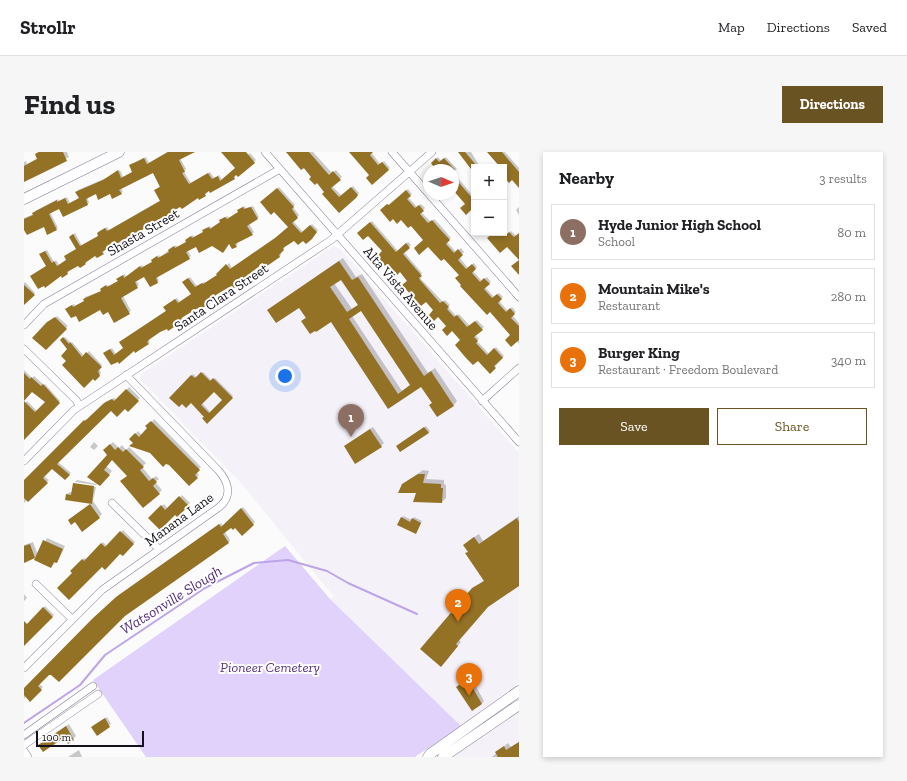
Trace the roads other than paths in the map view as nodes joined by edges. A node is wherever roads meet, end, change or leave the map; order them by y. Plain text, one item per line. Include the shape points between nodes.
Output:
1 (119, 152) edge
2 (265, 152) edge
3 (392, 152) edge
4 (432, 152) edge
5 (280, 169) junction
6 (409, 172) junction
7 (24, 199) edge
8 (337, 235) junction
9 (519, 297) edge
10 (24, 325) edge
11 (24, 349) edge
12 (519, 368) edge
13 (126, 375) junction
14 (482, 401) junction
15 (80, 406) junction
16 (519, 442) edge
17 (24, 461) edge
18 (112, 503) dead end
19 (159, 549) junction
20 (36, 584) dead end
21 (72, 619) junction
22 (24, 668) edge
23 (94, 686) dead end
24 (519, 691) edge
25 (98, 694) dead end
26 (519, 705) edge
27 (24, 734) edge
28 (24, 745) edge
29 (24, 751) edge
30 (28, 757) edge
31 (428, 757) edge
32 (443, 757) edge

1 - 7 main road
2 - 5 street, Alta Vista Avenue
3 - 6 street
4 - 6 street, Santa Clara Street
5 - 8 street, Alta Vista Avenue
5 - 10 street, Shasta Street via 44,304
6 - 8 street, Santa Clara Street
6 - 9 street
8 - 13 street, Santa Clara Street
8 - 14 street, Alta Vista Avenue
11 - 15 street
12 - 14 street
13 - 15 street, Santa Clara Street
13 - 19 street, Manana Lane via 218,470 228,485 227,498 223,504
14 - 16 street, Alta Vista Avenue
15 - 17 street, Santa Clara Street
18 - 19 street
19 - 21 street, Manana Lane via 102,590
20 - 21 street
21 - 22 street, Manana Lane
23 - 27 street
24 - 31 main road
25 - 28 street
26 - 32 main road
29 - 30 street

